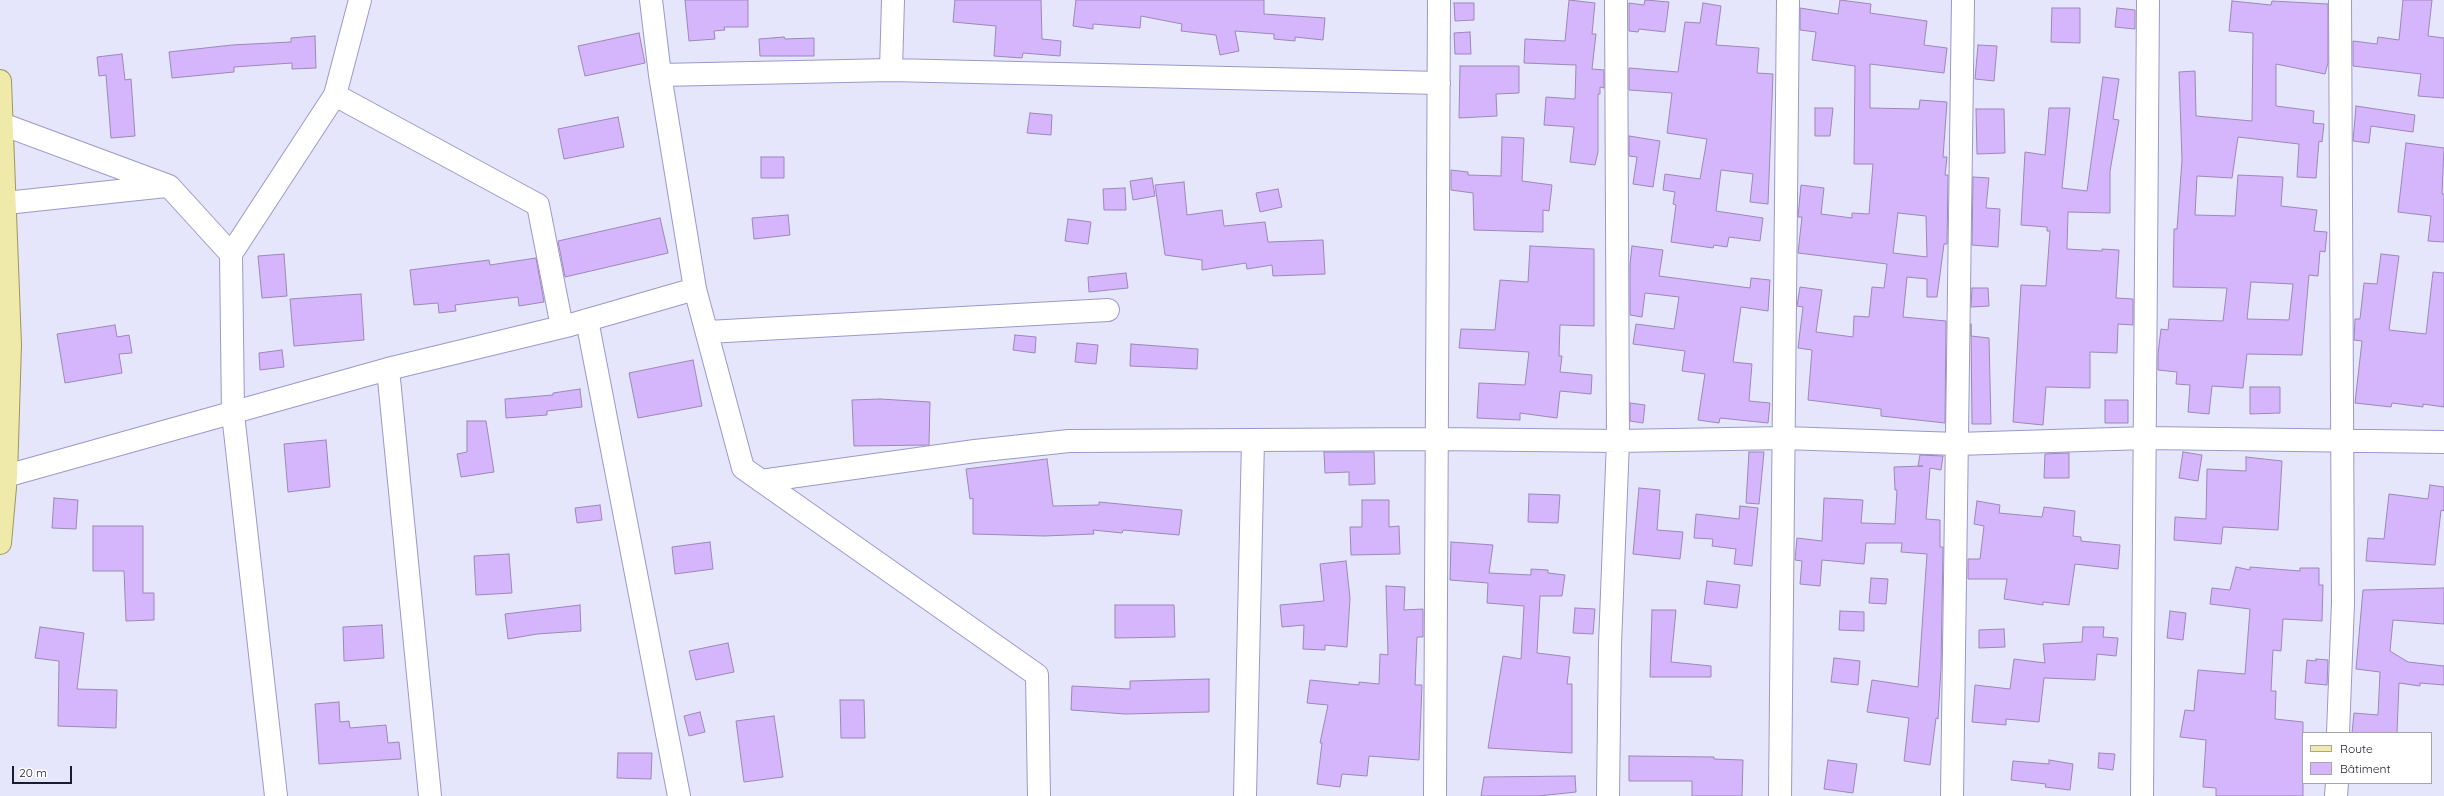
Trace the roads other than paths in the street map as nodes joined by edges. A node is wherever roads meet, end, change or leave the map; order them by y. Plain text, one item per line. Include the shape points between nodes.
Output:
1 (360, 0) edge
2 (651, 0) edge
3 (893, 0) edge
4 (1439, 0) edge
5 (1616, 0) edge
6 (1788, 0) edge
7 (1964, 0) edge
8 (2148, 0) edge
9 (2340, 0) edge
10 (891, 70) junction
11 (660, 75) junction
12 (0, 81) edge
13 (1439, 83) junction
14 (336, 94) junction
15 (2, 124) junction
16 (169, 186) junction
17 (6, 202) junction
18 (3, 229) edge
19 (231, 254) junction
20 (695, 289) junction
21 (1108, 310) dead end
22 (587, 320) junction
23 (562, 327) junction
24 (708, 332) junction
25 (388, 369) junction
26 (233, 414) junction
27 (1784, 438) junction
28 (2146, 438) junction
29 (1436, 439) junction
30 (1253, 440) junction
31 (2341, 440) junction
32 (1618, 441) junction
33 (2444, 442) edge
34 (1957, 444) junction
35 (6, 476) junction
36 (761, 481) junction
37 (0, 543) edge
38 (2338, 732) edge
39 (2337, 784) edge
40 (276, 796) edge
41 (430, 796) edge
42 (679, 796) edge
43 (1039, 796) edge
44 (1245, 796) edge
45 (1435, 796) edge
46 (1608, 796) edge
47 (1780, 796) edge
48 (1952, 796) edge
49 (2142, 796) edge
50 (2336, 796) edge

1 - 14 street
2 - 11 street
3 - 10 street
4 - 13 street
5 - 32 street
6 - 27 street
7 - 34 street
8 - 28 street
9 - 31 street
10 - 11 street
10 - 13 street
11 - 20 street
12 - 15 main road
13 - 29 street
14 - 19 street
14 - 23 street via 538,205
15 - 16 street
15 - 17 main road
16 - 17 street
16 - 19 street
17 - 18 main road
18 - 35 main road via 10,345
19 - 26 street
20 - 22 street
20 - 24 street
21 - 24 street
22 - 23 street
22 - 42 street
23 - 25 street
24 - 36 street via 743,468
25 - 26 street
25 - 41 street
26 - 35 street
26 - 40 street
27 - 32 street
27 - 34 street
27 - 47 street
28 - 31 street
28 - 34 street
28 - 49 street
29 - 30 street
29 - 32 street
29 - 45 street
30 - 36 street via 1069,442 975,451
30 - 44 street
31 - 33 street
31 - 38 street via 2343,603
32 - 46 street via 1610,644
34 - 48 street
35 - 37 main road
36 - 43 street via 1037,675
39 - 50 street

